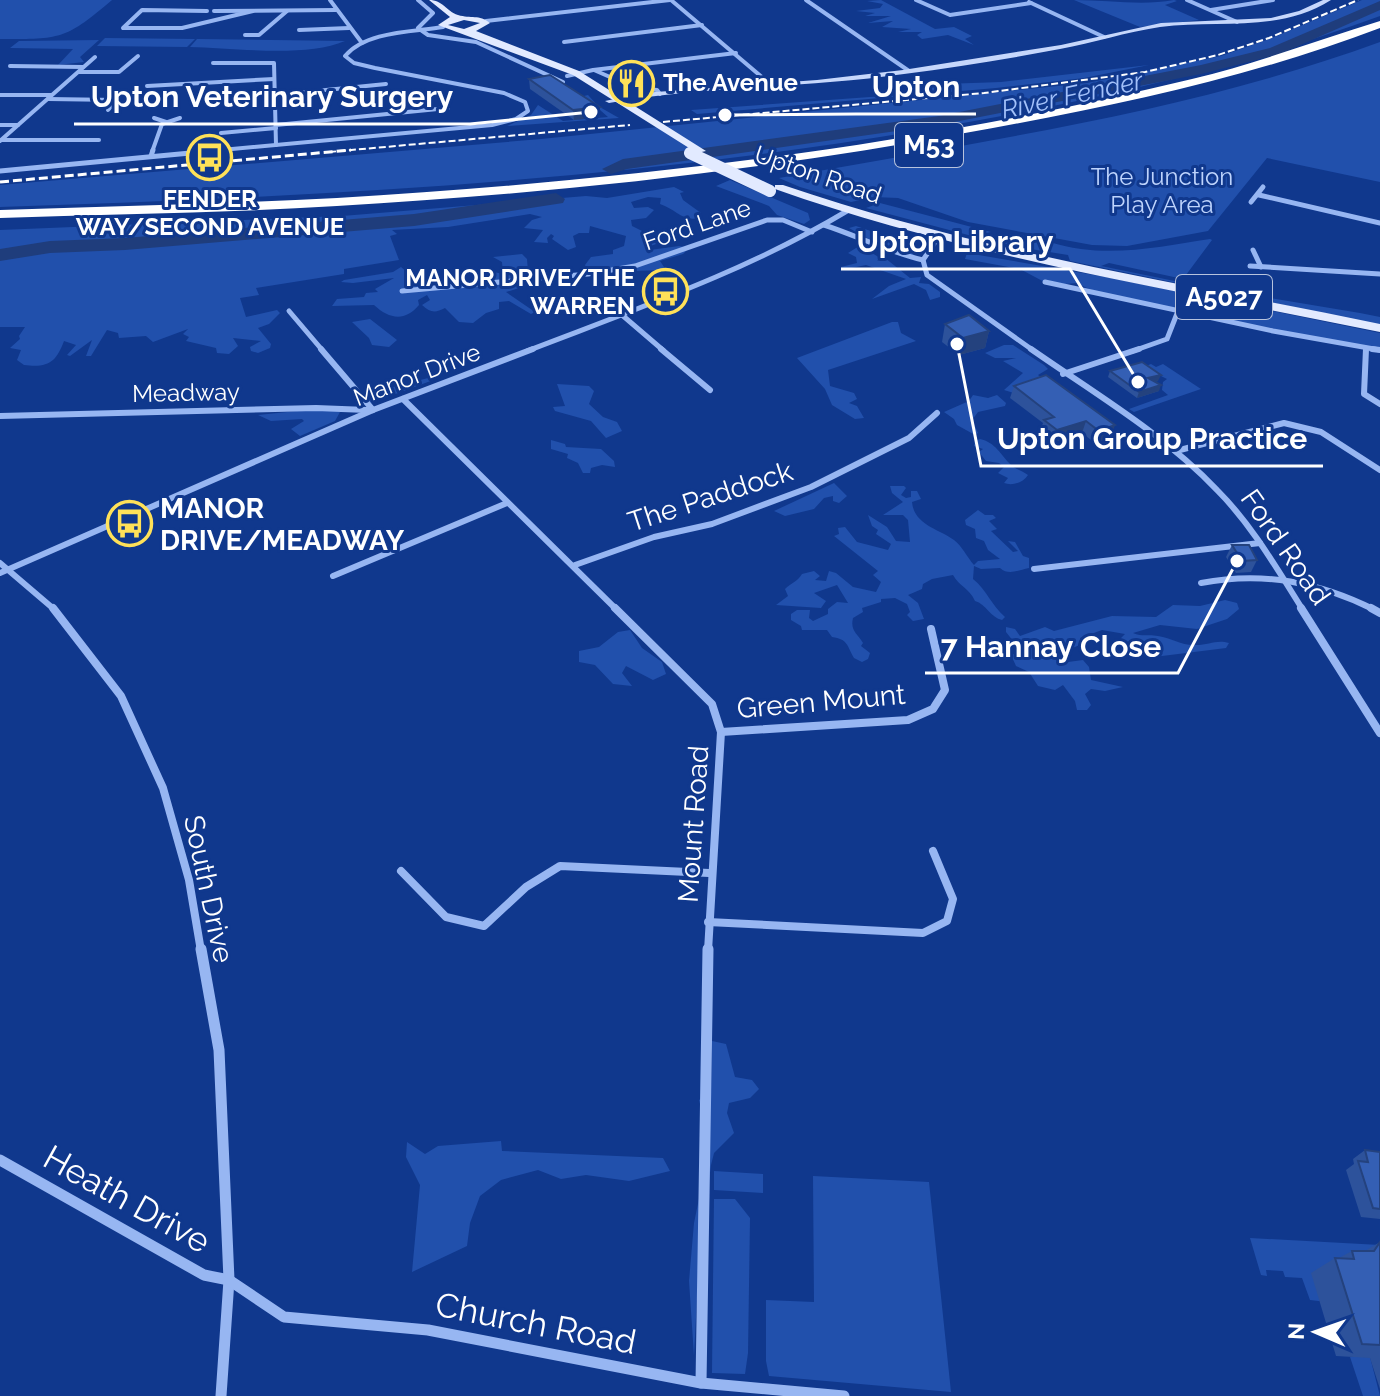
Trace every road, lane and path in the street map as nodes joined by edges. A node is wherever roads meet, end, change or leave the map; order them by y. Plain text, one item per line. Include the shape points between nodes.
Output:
1 (330, 0) edge
2 (418, 0) edge
3 (433, 0) edge
4 (670, 0) edge
5 (806, 0) edge
6 (916, 0) edge
7 (1025, 0) edge
8 (1187, 0) edge
9 (1273, 0) edge
10 (1328, 0) edge
11 (1031, 3) junction
12 (133, 10) dead end
13 (142, 10) junction
14 (336, 10) junction
15 (1211, 10) junction
16 (171, 11) junction
17 (207, 11) dead end
18 (214, 11) dead end
19 (253, 11) junction
20 (287, 11) junction
21 (166, 15) dead end
22 (457, 18) junction
23 (1237, 22) junction
24 (1380, 24) edge
25 (702, 25) junction
26 (443, 27) junction
27 (349, 28) junction
28 (481, 28) junction
29 (299, 30) dead end
30 (421, 31) junction
31 (1380, 34) edge
32 (245, 35) dead end
33 (1104, 37) junction
34 (564, 42) dead end
35 (362, 43) junction
36 (736, 53) junction
37 (138, 56) dead end
38 (95, 57) dead end
39 (213, 63) dead end
40 (10, 66) dead end
41 (81, 70) junction
42 (593, 70) junction
43 (909, 71) junction
44 (567, 78) junction
45 (274, 79) junction
46 (553, 82) edge
47 (386, 84) dead end
48 (770, 84) junction
49 (147, 86) dead end
50 (660, 94) junction
51 (0, 95) edge
52 (276, 95) junction
53 (50, 97) junction
54 (614, 100) junction
55 (448, 108) dead end
56 (108, 110) dead end
57 (154, 118) dead end
58 (180, 118) dead end
59 (166, 122) junction
60 (0, 125) edge
61 (18, 125) junction
62 (276, 127) junction
63 (221, 133) dead end
64 (99, 140) dead end
65 (0, 141) edge
66 (276, 145) junction
67 (151, 156) junction
68 (0, 171) edge
69 (1263, 187) dead end
70 (1259, 195) junction
71 (1251, 202) dead end
72 (0, 214) edge
73 (842, 214) junction
74 (0, 223) edge
75 (1380, 223) edge
76 (824, 225) junction
77 (812, 232) junction
78 (937, 238) junction
79 (1253, 250) dead end
80 (923, 260) junction
81 (1250, 266) dead end
82 (1261, 267) junction
83 (1380, 274) edge
84 (1045, 282) dead end
85 (402, 291) dead end
86 (289, 311) dead end
87 (1178, 311) junction
88 (622, 315) junction
89 (1380, 328) edge
90 (1366, 348) junction
91 (1380, 350) edge
92 (1063, 374) junction
93 (710, 390) dead end
94 (403, 399) junction
95 (1380, 404) edge
96 (373, 410) junction
97 (937, 413) dead end
98 (0, 416) edge
99 (1176, 451) junction
100 (1380, 470) edge
101 (507, 503) junction
102 (1260, 543) junction
103 (575, 565) junction
104 (3, 569) edge
105 (1034, 569) dead end
106 (333, 576) dead end
107 (1284, 579) junction
108 (1201, 583) dead end
109 (1380, 613) edge
110 (931, 629) dead end
111 (721, 732) junction
112 (1380, 733) edge
113 (933, 851) dead end
114 (401, 871) dead end
115 (709, 873) junction
116 (708, 922) junction
117 (0, 1160) edge
118 (229, 1280) junction
119 (701, 1383) junction
120 (221, 1396) edge
121 (844, 1396) edge

1 - 14 street
2 - 30 street via 433,13 418,28
3 - 22 main road
4 - 25 street
4 - 28 street
5 - 43 street
6 - 11 street via 950,15
7 - 11 street
8 - 15 street
9 - 15 street
10 - 23 street via 1287,17
11 - 33 street
12 - 13 street
13 - 16 street
13 - 19 street via 123,28 182,28
14 - 20 street
14 - 27 street
15 - 23 street
16 - 17 street
16 - 21 street
18 - 19 street
19 - 20 street
20 - 32 street via 259,35
22 - 26 main road
22 - 28 main road via 478,18
23 - 33 street via 1161,25
24 - 72 highway, M53 via 1278,59 1157,91 961,131 777,160 365,200
25 - 34 street
25 - 36 street
26 - 28 main road, Upton Road / A5027
26 - 30 street
27 - 29 street
27 - 35 street
28 - 44 main road, Upton Road / A5027
30 - 35 street
30 - 44 street via 476,42
31 - 74 highway, M53 via 1268,72 1033,127 714,177 333,211
33 - 43 street
35 - 66 street via 348,50 348,60 504,93 525,102 528,111 492,125
36 - 42 street
36 - 48 street
37 - 41 street via 119,72
38 - 41 street
39 - 45 street via 274,63
40 - 41 street
41 - 53 street
42 - 44 street
42 - 50 street
43 - 48 street
44 - 46 street
44 - 54 main road, Upton Road / A5027
45 - 49 street
45 - 52 street
47 - 52 street
48 - 50 street
50 - 54 street
51 - 53 street
52 - 62 street
53 - 56 street via 117,100
53 - 61 street
54 - 73 main road, Upton Road / A5027, bridge via 696,152
55 - 62 street
57 - 59 street
58 - 59 street
59 - 67 street
60 - 61 street
61 - 65 street
62 - 63 street
62 - 66 street
64 - 65 street
66 - 67 street
67 - 68 street
69 - 70 street
70 - 71 street
70 - 75 street
73 - 76 street, Manor Drive
73 - 78 main road, Upton Road / A5027
76 - 77 street, Manor Drive
76 - 80 street
77 - 85 street, Ford Lane via 783,220 767,220 635,266
77 - 88 street, Manor Drive
78 - 80 street
78 - 89 main road, Upton Road / A5027
79 - 82 street
80 - 92 street, Ford Road via 932,279
81 - 82 street
82 - 83 street
84 - 87 street
86 - 96 street
87 - 90 street
87 - 92 street via 1167,339
88 - 93 street
88 - 94 street, Manor Drive
90 - 91 street
90 - 95 street via 1364,394
92 - 99 street, Ford Road
94 - 96 street, Manor Drive
94 - 101 street, Mount Road
96 - 98 street, Meadway
96 - 104 street, Manor Drive
97 - 103 street, The Paddock via 909,438 811,487 712,524 654,537
99 - 100 street via 1284,423 1321,432
99 - 102 street, Ford Road via 1219,491
101 - 103 street, Mount Road
101 - 106 street
102 - 105 street
102 - 107 street, Ford Road
103 - 111 street, Mount Road via 712,704
104 - 118 street, South Drive via 52,607 121,696 163,788 189,880 219,1050
107 - 108 street via 1226,577
107 - 109 street via 1325,588
107 - 112 street, Ford Road
110 - 111 street, Green Mount via 945,690 933,709 908,720
111 - 115 street, Mount Road
113 - 116 street via 953,899 947,921 923,933
114 - 115 street via 446,917 484,926 526,887 560,866
115 - 116 street, Mount Road
116 - 119 street, Mount Road
117 - 118 street, Heath Drive via 204,1275
118 - 119 street, Church Road via 284,1317 428,1330
118 - 120 street, South Drive
119 - 121 street, Church Road

